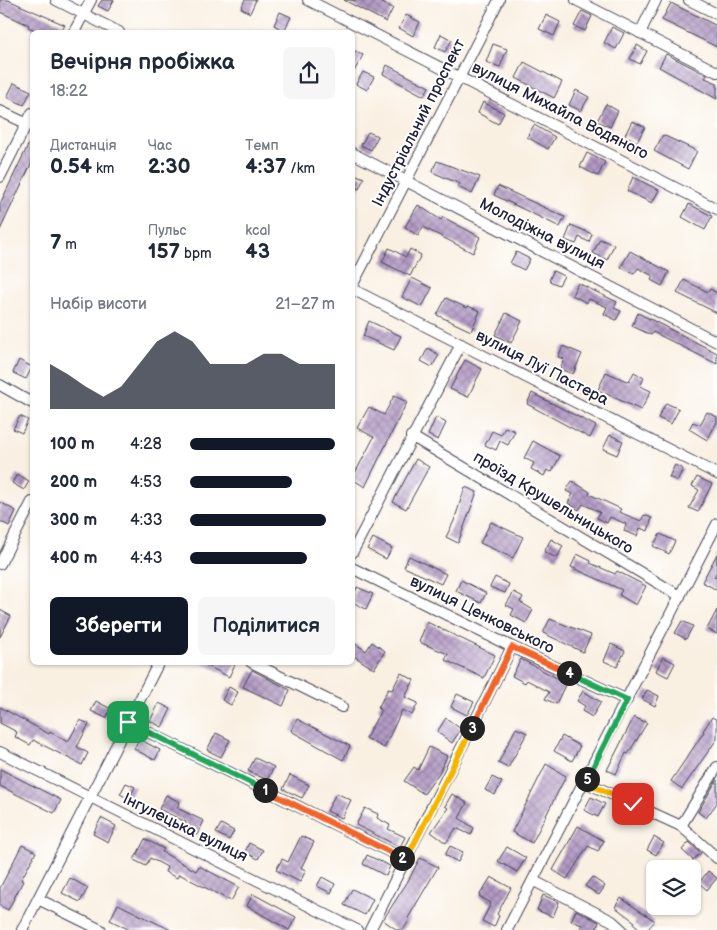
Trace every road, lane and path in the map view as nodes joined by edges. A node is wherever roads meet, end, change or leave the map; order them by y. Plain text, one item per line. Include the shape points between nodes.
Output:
1 (56, 0) edge
2 (90, 0) edge
3 (308, 0) edge
4 (499, 0) edge
5 (656, 0) edge
6 (689, 0) edge
7 (582, 1) edge
8 (83, 14) junction
9 (717, 14) edge
10 (75, 30) edge
11 (115, 30) edge
12 (640, 33) junction
13 (717, 72) edge
14 (460, 76) junction
15 (0, 110) edge
16 (30, 125) edge
17 (355, 155) edge
18 (0, 177) edge
19 (406, 181) junction
20 (717, 209) edge
21 (355, 281) edge
22 (355, 289) edge
23 (717, 342) edge
24 (460, 344) junction
25 (0, 385) edge
26 (30, 402) edge
27 (411, 436) junction
28 (717, 474) edge
29 (30, 506) edge
30 (717, 524) edge
31 (355, 547) edge
32 (0, 564) edge
33 (355, 569) edge
34 (680, 596) junction
35 (512, 647) junction
36 (157, 665) edge
37 (257, 665) edge
38 (627, 700) junction
39 (342, 707) dead end
40 (128, 722) junction
41 (0, 752) edge
42 (717, 767) edge
43 (585, 782) junction
44 (90, 797) junction
45 (681, 826) junction
46 (717, 858) edge
47 (406, 860) junction
48 (534, 881) junction
49 (38, 899) junction
50 (22, 930) edge
51 (101, 930) edge
52 (357, 930) edge
53 (370, 930) edge
54 (507, 930) edge
55 (622, 930) edge

1 - 8 street
2 - 8 street
3 - 14 street, вулиця Михайла Водяного
4 - 14 street, Індустріальний проспект
5 - 12 street
6 - 9 street
7 - 12 street
8 - 10 street
8 - 11 street
12 - 13 street
14 - 19 street, Індустріальний проспект
14 - 20 street, вулиця Михайла Водяного
15 - 16 street
16 - 18 street
17 - 19 street, Молодіжна вулиця
19 - 21 street, Індустріальний проспект
19 - 23 street, Молодіжна вулиця
22 - 24 street, вулиця Луї Пастера
24 - 27 street
24 - 28 street, вулиця Луї Пастера
25 - 26 street
27 - 31 street
27 - 34 street, проїзд Крушельницького
29 - 32 street
30 - 34 street
33 - 35 street, вулиця Ценковського
34 - 38 street
35 - 38 street, вулиця Ценковського
35 - 47 street
36 - 40 street
37 - 39 street
38 - 43 street
40 - 44 street
40 - 47 street
41 - 44 street, Інгулецька вулиця
42 - 45 street
43 - 45 street
43 - 48 street
44 - 49 street
44 - 52 street, Інгулецька вулиця
45 - 46 street
47 - 53 street
48 - 54 street
48 - 55 street via 612,921
49 - 50 street
49 - 51 street

